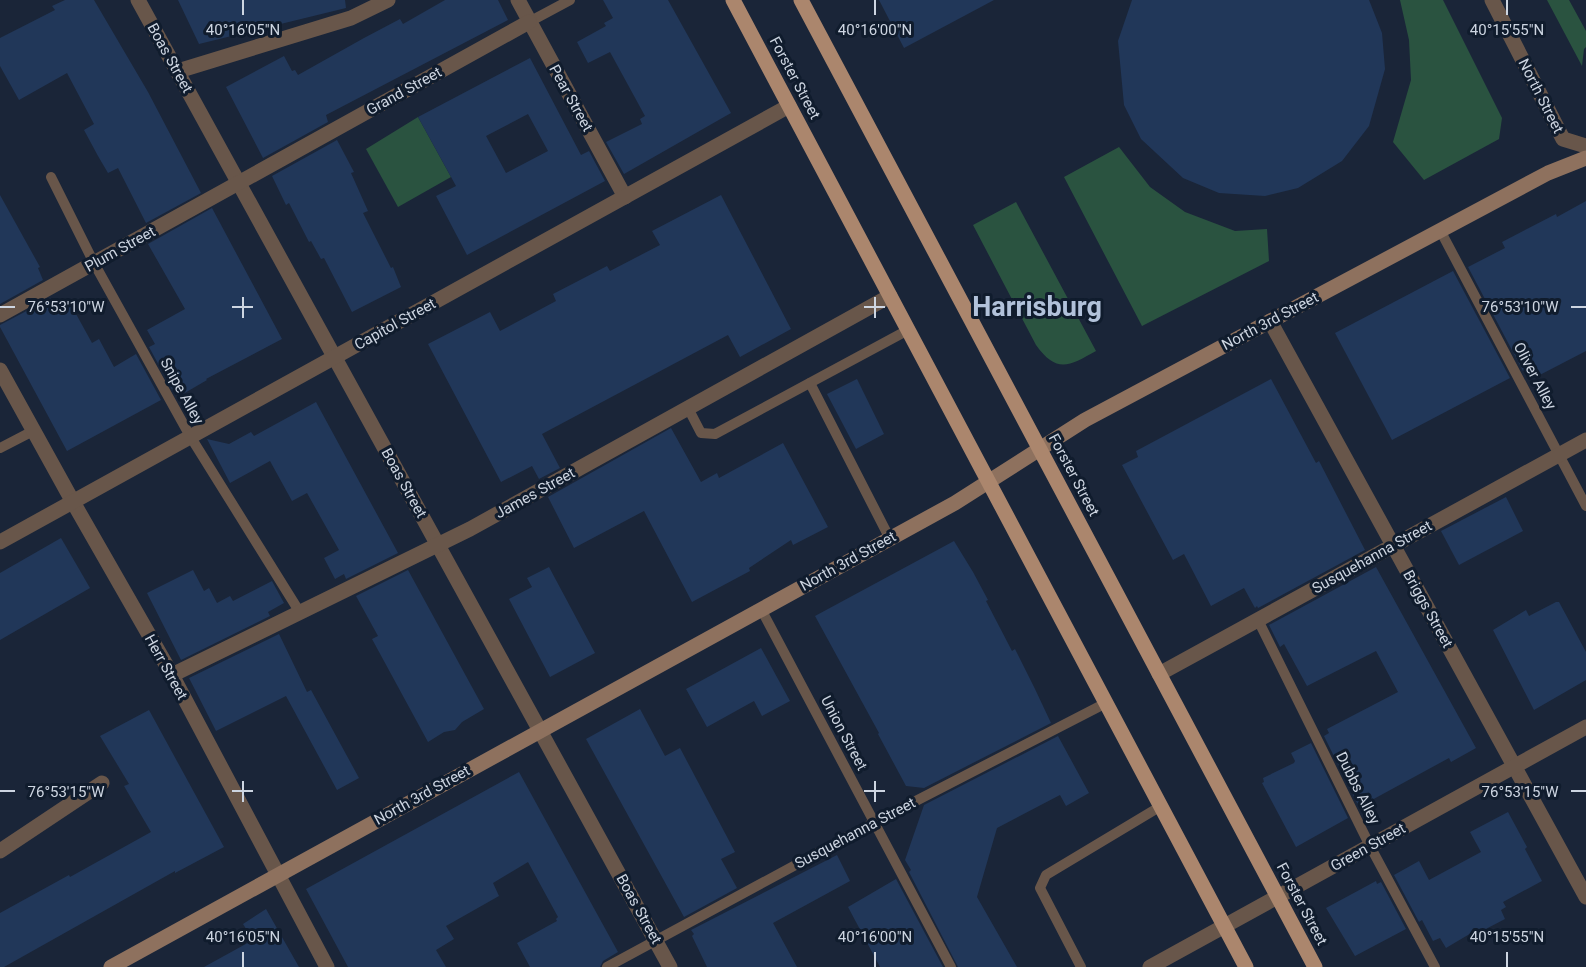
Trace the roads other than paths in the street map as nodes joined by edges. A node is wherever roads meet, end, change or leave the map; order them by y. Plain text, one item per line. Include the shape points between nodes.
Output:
1 (138, 0) edge
2 (388, 0) edge
3 (518, 0) edge
4 (570, 0) edge
5 (733, 0) edge
6 (801, 0) edge
7 (1492, 0) edge
8 (529, 22) junction
9 (178, 71) junction
10 (789, 106) junction
11 (1586, 146) edge
12 (1586, 159) edge
13 (51, 177) dead end
14 (239, 182) junction
15 (625, 197) junction
16 (1440, 230) junction
17 (94, 263) junction
18 (890, 296) junction
19 (0, 315) edge
20 (1270, 321) junction
21 (909, 330) junction
22 (335, 357) junction
23 (0, 370) edge
24 (810, 384) junction
25 (688, 408) junction
26 (33, 430) junction
27 (190, 436) junction
28 (1586, 441) edge
29 (0, 448) edge
30 (1039, 449) junction
31 (1559, 454) junction
32 (988, 482) junction
33 (72, 502) junction
34 (1586, 506) edge
35 (890, 539) junction
36 (0, 542) edge
37 (438, 545) junction
38 (1393, 545) junction
39 (761, 609) junction
40 (299, 611) junction
41 (1258, 620) junction
42 (1159, 674) junction
43 (172, 675) junction
44 (1106, 704) junction
45 (1586, 727) edge
46 (540, 730) junction
47 (1515, 767) junction
48 (102, 783) dead end
49 (1161, 806) junction
50 (875, 822) junction
51 (1370, 846) junction
52 (0, 851) edge
53 (277, 875) junction
54 (1278, 897) junction
55 (1586, 897) edge
56 (1225, 927) junction
57 (656, 940) junction
58 (111, 967) edge
59 (327, 967) edge
60 (607, 967) edge
61 (670, 967) edge
62 (951, 967) edge
63 (1081, 967) edge
64 (1150, 967) edge
65 (1246, 967) edge
66 (1315, 967) edge
67 (1435, 967) edge

1 - 9 street, Boas Street
2 - 9 street via 351,18
3 - 8 street, Pear Street
4 - 8 lane, Grand Street
5 - 10 main road, Forster Street
6 - 30 main road, Forster Street
7 - 11 street, North Street via 1563,140
8 - 14 street, Grand Street
8 - 15 street, Pear Street
9 - 14 street, Boas Street
10 - 15 street, Capitol Street
10 - 18 main road, Forster Street
12 - 16 main road, North 3rd Street via 1548,173
13 - 17 lane, Snipe Alley
14 - 17 street, Plum Street
14 - 22 street, Boas Street
15 - 22 street, Capitol Street
16 - 20 main road, North 3rd Street
16 - 31 lane, Oliver Alley
17 - 19 street, Plum Street
17 - 27 lane, Snipe Alley
18 - 21 main road, Forster Street
18 - 25 street, James Street
20 - 30 main road, North 3rd Street via 1085,420
20 - 38 street, Briggs Street
21 - 24 lane
21 - 32 main road, Forster Street
22 - 27 street, Capitol Street
22 - 37 street, Boas Street
23 - 26 street, Herr Street
24 - 25 lane via 715,434 701,433
24 - 35 lane
25 - 37 street, James Street
26 - 29 lane
26 - 33 street, Herr Street
27 - 33 street, Capitol Street
27 - 40 lane, Snipe Alley
28 - 31 street, Susquehanna Street
30 - 32 main road, North 3rd Street
30 - 42 main road, Forster Street
31 - 34 lane, Oliver Alley
31 - 38 street, Susquehanna Street
32 - 35 main road, North 3rd Street
32 - 44 main road, Forster Street
33 - 36 street, Capitol Street
33 - 43 street, Herr Street
35 - 39 main road, North 3rd Street
37 - 40 street, James Street
37 - 46 street, Boas Street
38 - 41 street, Susquehanna Street
38 - 47 street, Briggs Street
39 - 46 main road, North 3rd Street
39 - 50 lane, Union Street
40 - 43 street, James Street
41 - 42 street, Susquehanna Street
41 - 51 lane, Dubbs Alley
42 - 54 main road, Forster Street
43 - 53 street, Herr Street
44 - 49 main road, Forster Street
44 - 50 lane, Susquehanna Street
45 - 47 street, Green Street
46 - 53 main road, North 3rd Street
46 - 57 street, Boas Street
47 - 51 street, Green Street
47 - 55 street, Briggs Street
48 - 52 street
49 - 56 main road, Forster Street
49 - 63 lane via 1046,875 1040,888
50 - 57 lane, Susquehanna Street
50 - 62 lane, Union Street
51 - 54 street, Green Street
51 - 67 lane, Dubbs Alley
53 - 58 main road, North 3rd Street
53 - 59 street, Herr Street
54 - 56 street, Green Street
54 - 66 main road, Forster Street
56 - 64 street, Green Street
56 - 65 main road, Forster Street
57 - 60 lane, Susquehanna Street
57 - 61 street, Boas Street

